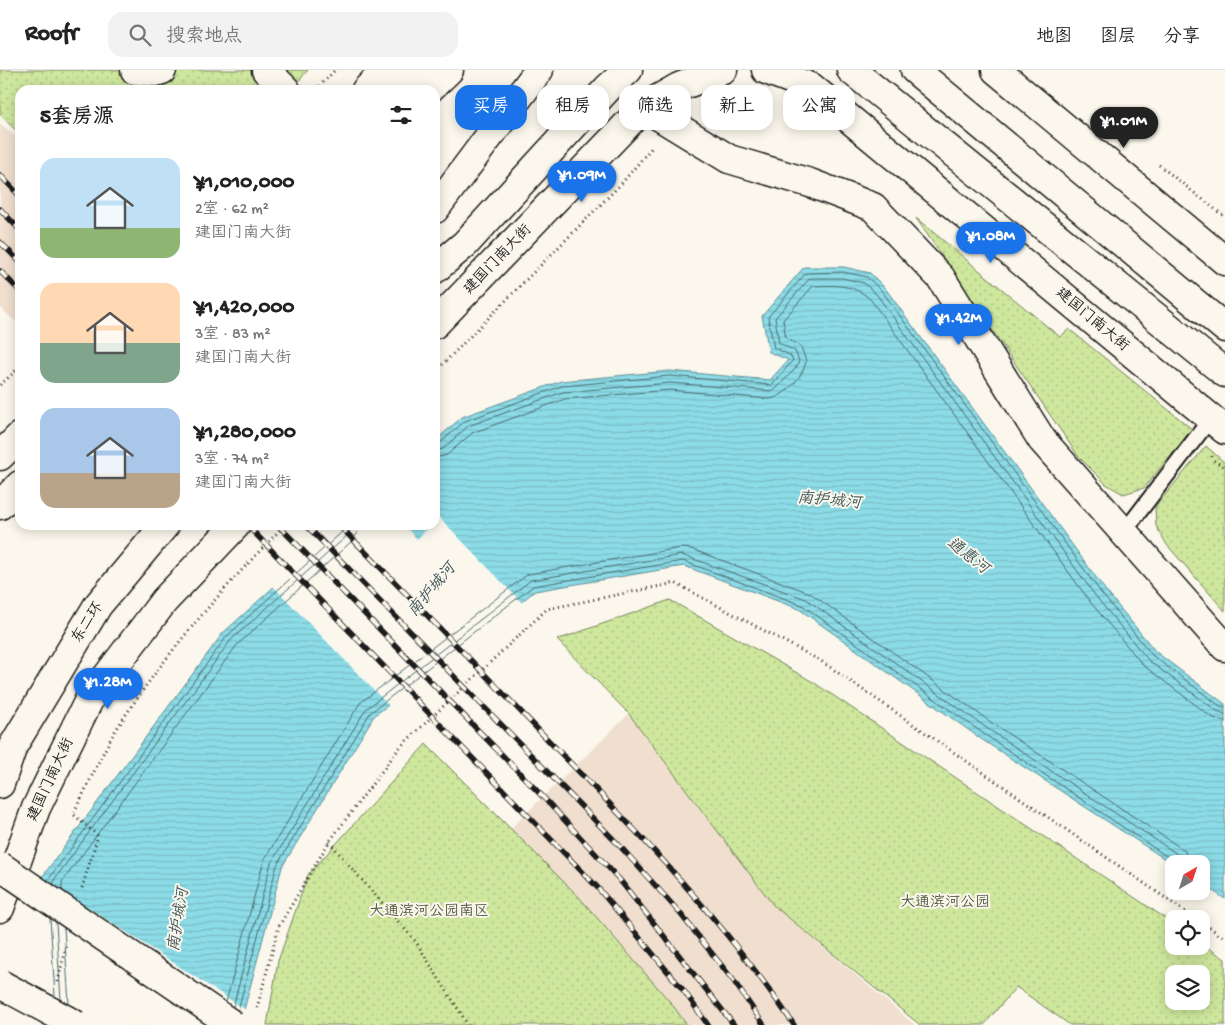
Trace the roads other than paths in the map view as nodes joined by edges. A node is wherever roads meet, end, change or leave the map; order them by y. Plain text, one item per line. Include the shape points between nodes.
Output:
1 (135, 70) edge
2 (162, 70) edge
3 (266, 70) edge
4 (386, 70) edge
5 (417, 70) edge
6 (449, 70) edge
7 (539, 70) edge
8 (628, 70) edge
9 (723, 70) edge
10 (766, 70) edge
11 (851, 70) edge
12 (915, 70) edge
13 (996, 70) edge
14 (281, 85) edge
15 (371, 85) edge
16 (404, 85) edge
17 (433, 85) edge
18 (686, 85) edge
19 (622, 130) edge
20 (682, 130) edge
21 (440, 202) edge
22 (1225, 261) edge
23 (440, 265) edge
24 (440, 319) edge
25 (1225, 328) edge
26 (1225, 374) edge
27 (1213, 426) edge
28 (15, 490) edge
29 (0, 505) edge
30 (161, 530) edge
31 (231, 530) edge
32 (1124, 532) junction
33 (1225, 647) edge
34 (0, 784) edge
35 (0, 866) edge
36 (0, 908) edge
37 (0, 984) edge
38 (243, 1020) edge
39 (76, 1025) edge

1 - 2 main road
3 - 14 main road
4 - 15 main road
5 - 16 main road
6 - 17 main road
7 - 21 main road
8 - 23 main road via 465,244
9 - 18 main road, 建国门南大街
10 - 27 main road, 建国门南大街 via 811,87
11 - 26 main road
12 - 25 main road
13 - 22 main road
19 - 24 main road, 建国门南大街
20 - 32 main road via 729,159 810,183 873,207 941,278 1042,440
27 - 32 lane
28 - 29 main road
30 - 34 main road, 东二环 via 98,605 13,746
31 - 36 main road, 建国门南大街 via 164,601 89,700 36,808
32 - 33 main road
35 - 38 main road, bridge
37 - 39 main road, bridge

